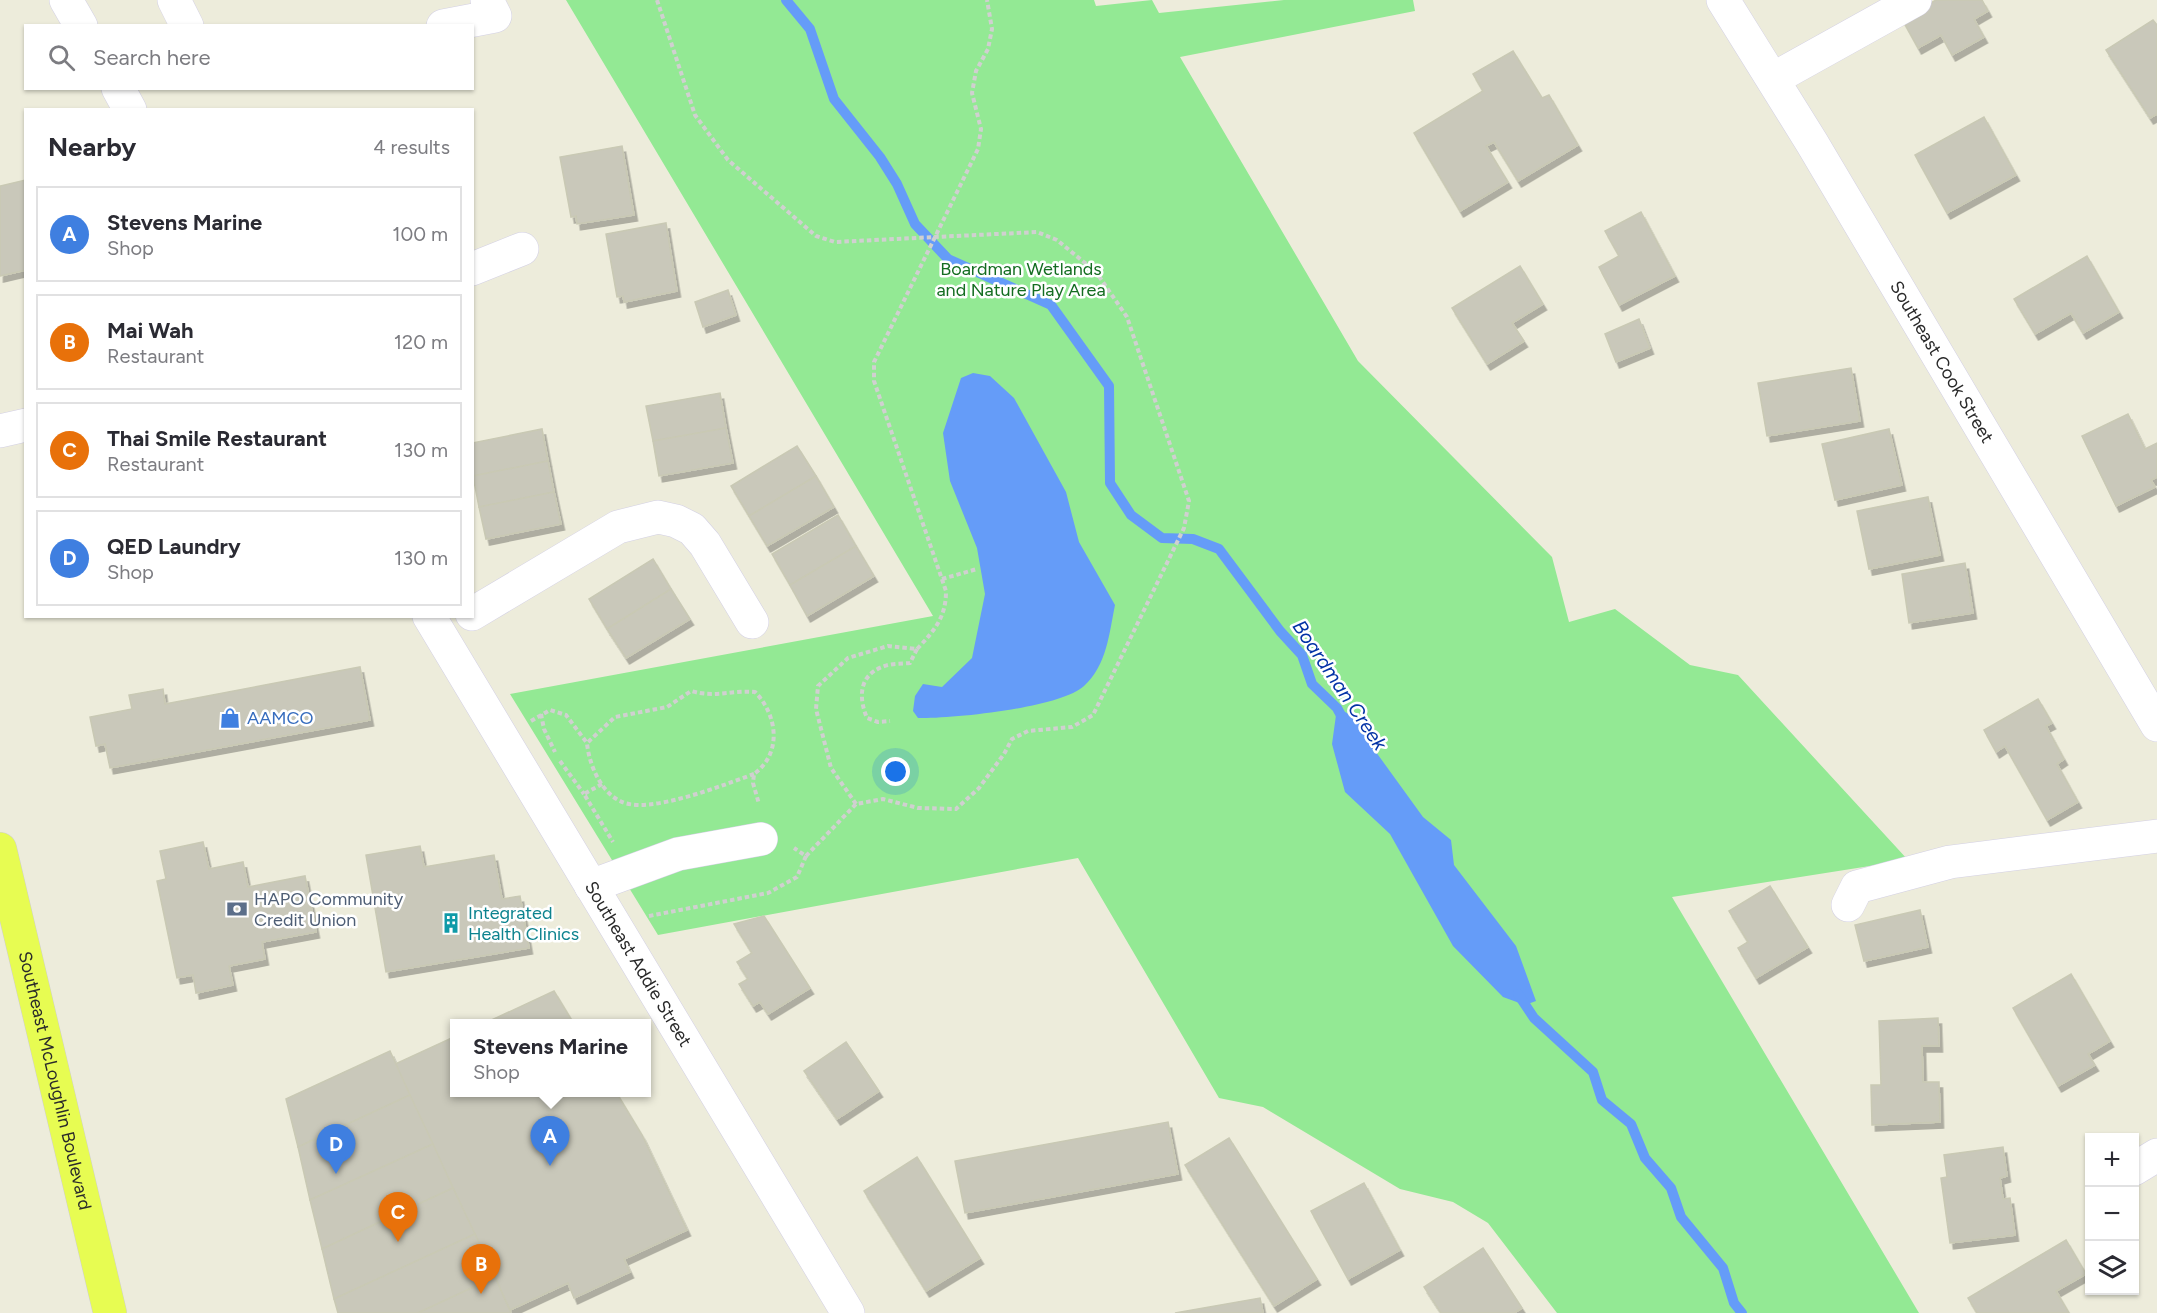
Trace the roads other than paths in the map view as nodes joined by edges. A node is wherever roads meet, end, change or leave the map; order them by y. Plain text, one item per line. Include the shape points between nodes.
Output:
1 (66, 0) edge
2 (174, 0) edge
3 (487, 0) edge
4 (1723, 0) edge
5 (1915, 0) edge
6 (80, 24) edge
7 (186, 24) edge
8 (452, 24) edge
9 (1773, 80) junction
10 (119, 90) edge
11 (129, 108) edge
12 (522, 249) dead end
13 (474, 268) edge
14 (24, 425) edge
15 (0, 431) edge
16 (474, 613) edge
17 (460, 618) edge
18 (752, 622) dead end
19 (434, 625) edge
20 (2157, 725) edge
21 (2157, 837) edge
22 (761, 839) road end
23 (0, 849) edge
24 (591, 886) junction
25 (1848, 905) dead end
26 (2157, 1155) edge
27 (2139, 1166) edge
28 (110, 1313) edge
29 (848, 1313) edge

1 - 6 street
2 - 7 street
3 - 8 street via 495,15
4 - 9 street, Southeast Cook Street
5 - 9 street
9 - 20 street, Southeast Cook Street
10 - 11 street
12 - 13 street
14 - 15 street
16 - 18 street via 618,527 658,517 692,529 705,543
17 - 19 street
19 - 24 street, Southeast Addie Street
21 - 25 street via 1950,862 1857,887
22 - 24 street via 678,854
23 - 28 main road, Southeast McLoughlin Boulevard
24 - 29 street, Southeast Addie Street
26 - 27 street

